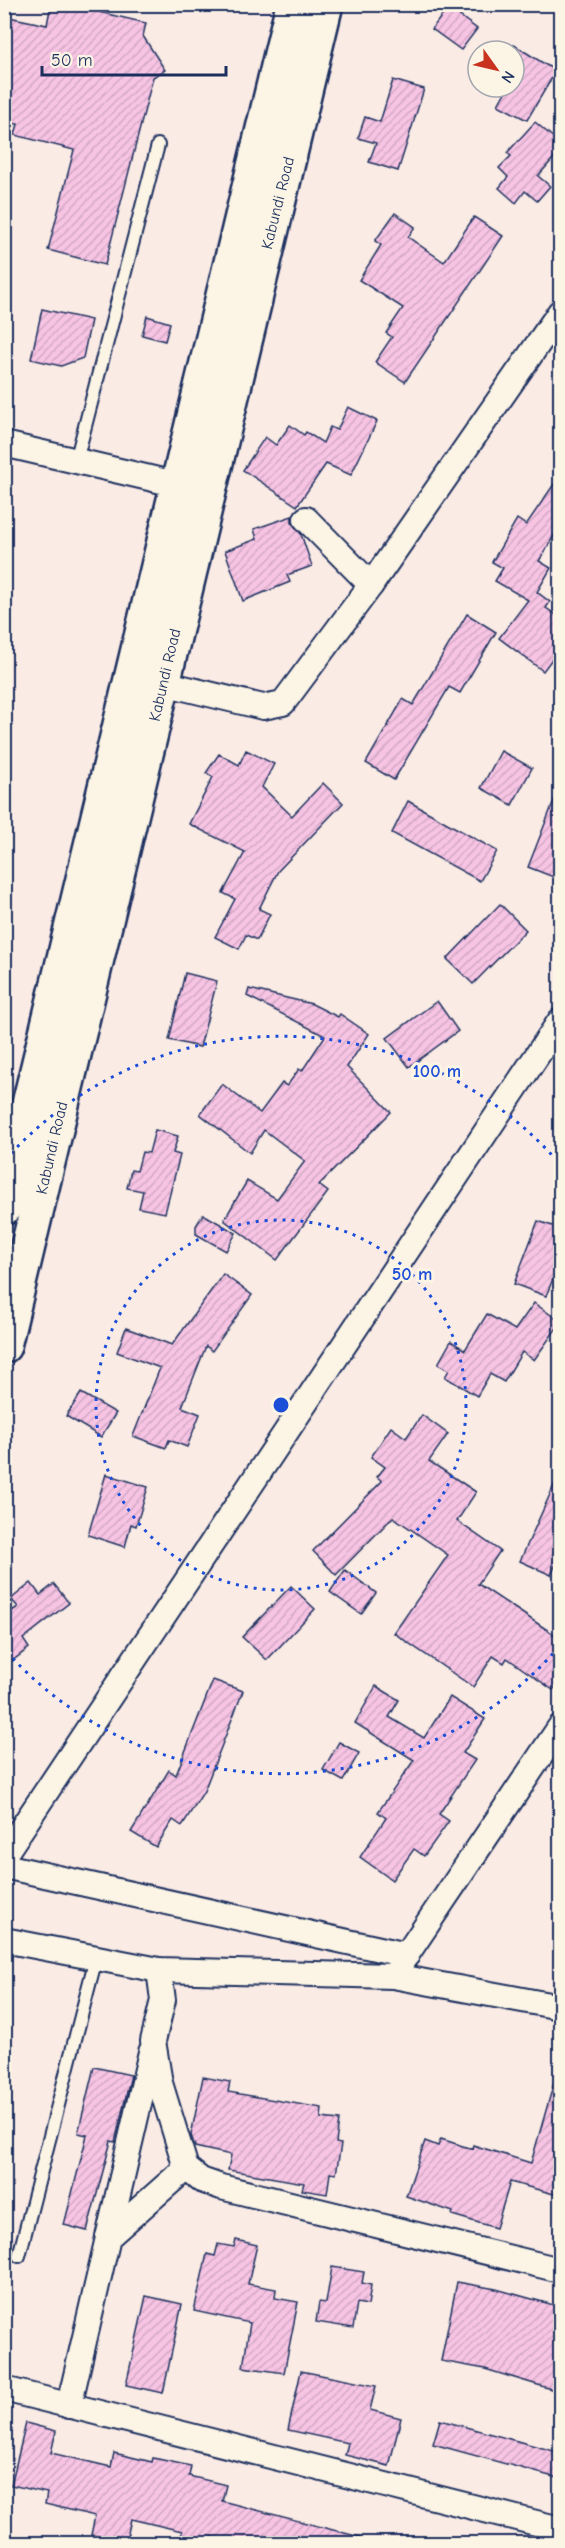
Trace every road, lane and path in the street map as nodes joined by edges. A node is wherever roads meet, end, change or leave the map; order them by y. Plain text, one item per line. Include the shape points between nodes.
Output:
1 (293, 4) edge
2 (326, 4) edge
3 (158, 145) dead end
4 (561, 312) edge
5 (4, 444) edge
6 (76, 460) junction
7 (193, 489) junction
8 (306, 519) dead end
9 (371, 585) junction
10 (163, 684) junction
11 (50, 1018) junction
12 (561, 1021) edge
13 (81, 1025) junction
14 (4, 1208) edge
15 (4, 1346) edge
16 (561, 1727) edge
17 (4, 1855) edge
18 (4, 1866) edge
19 (4, 1940) edge
20 (407, 1955) junction
21 (96, 1958) junction
22 (159, 1970) junction
23 (393, 1976) junction
24 (561, 2007) edge
25 (153, 2041) junction
26 (186, 2168) junction
27 (108, 2237) junction
28 (19, 2256) dead end
29 (561, 2270) edge
30 (4, 2390) edge
31 (69, 2406) junction
32 (561, 2529) edge

1 - 7 street, Kabundi Road
2 - 7 street, Kabundi Road
3 - 6 lane
4 - 9 street
5 - 6 street
6 - 7 street
7 - 10 street, Kabundi Road
7 - 11 street, Kabundi Road
8 - 9 street
9 - 10 street via 283,703 263,707
10 - 13 street, Kabundi Road
11 - 13 street
11 - 14 street, Kabundi Road
12 - 17 street
13 - 15 street, Kabundi Road
16 - 20 street
18 - 20 street
19 - 21 street
20 - 23 street
21 - 22 street
21 - 28 lane
22 - 23 street
22 - 25 street via 163,2000
23 - 24 street
25 - 26 street via 160,2083
25 - 27 street
26 - 27 street
26 - 29 street via 201,2180 221,2187
27 - 31 street
30 - 31 street
31 - 32 street

